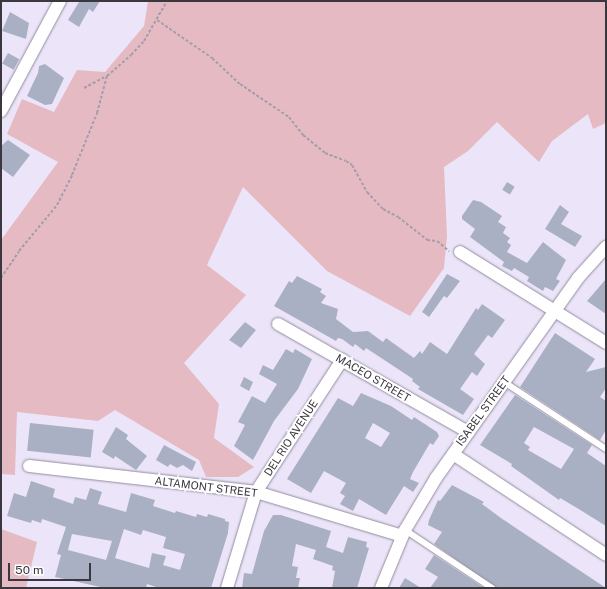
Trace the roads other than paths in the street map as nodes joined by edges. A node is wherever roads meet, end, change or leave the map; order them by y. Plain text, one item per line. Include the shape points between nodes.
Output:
1 (60, 1) edge
2 (1, 111) edge
3 (606, 247) edge
4 (460, 252) road end
5 (556, 310) junction
6 (278, 324) dead end
7 (606, 343) edge
8 (342, 360) junction
9 (504, 382) junction
10 (468, 432) junction
11 (606, 449) edge
12 (453, 454) junction
13 (29, 466) dead end
14 (256, 492) junction
15 (404, 533) junction
16 (606, 555) edge
17 (227, 588) edge
18 (381, 588) edge
19 (492, 588) edge

1 - 2 street
3 - 5 street, ISABEL STREET via 578,278
4 - 5 street via 538,302
5 - 7 street
5 - 9 street, ISABEL STREET
6 - 8 street, MACEO STREET
8 - 10 street, MACEO STREET
8 - 14 street, DEL RIO AVENUE
9 - 10 street, ISABEL STREET
9 - 11 lane
10 - 12 street, ISABEL STREET
12 - 15 street, ISABEL STREET
12 - 16 street
13 - 14 street, ALTAMONT STREET
14 - 15 street, ALTAMONT STREET
14 - 17 street, DEL RIO AVENUE
15 - 18 street, ISABEL STREET
15 - 19 lane

